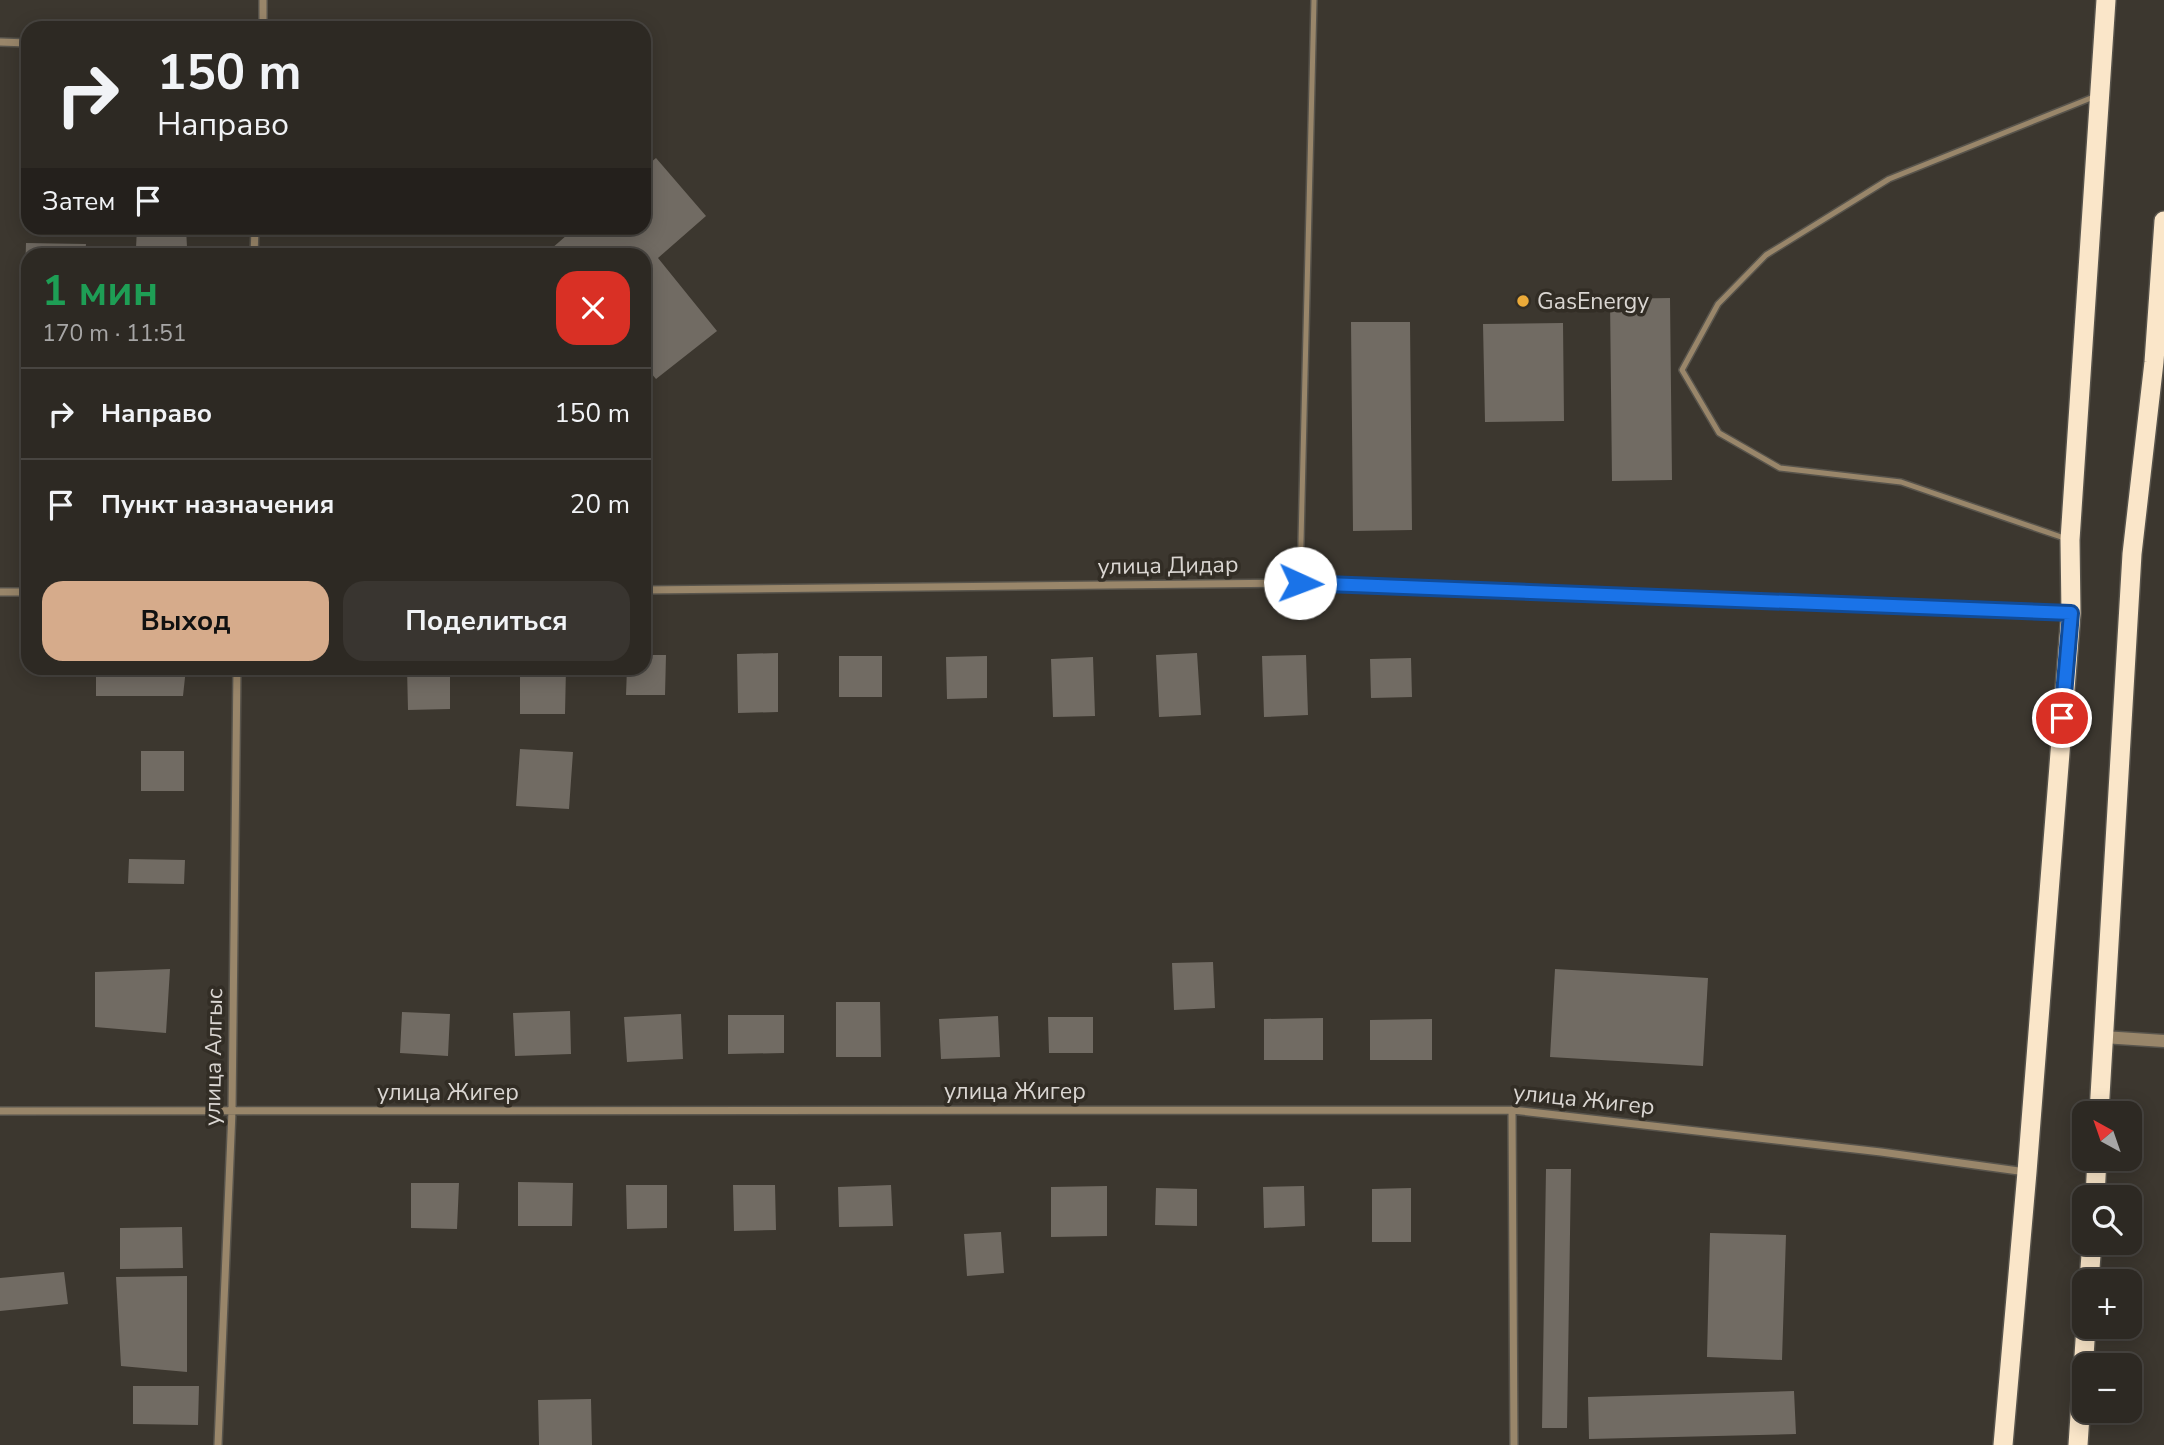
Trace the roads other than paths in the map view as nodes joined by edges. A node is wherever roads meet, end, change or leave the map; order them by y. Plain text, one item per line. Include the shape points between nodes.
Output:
1 (263, 0) edge
2 (1314, 0) edge
3 (2106, 0) edge
4 (263, 21) edge
5 (0, 42) edge
6 (21, 43) edge
7 (2101, 94) junction
8 (2164, 221) edge
9 (2159, 362) edge
10 (2070, 540) junction
11 (1300, 583) junction
12 (651, 590) edge
13 (0, 592) edge
14 (21, 592) edge
15 (2071, 613) junction
16 (237, 675) edge
17 (2103, 1037) junction
18 (2164, 1041) edge
19 (2100, 1101) edge
20 (1512, 1110) junction
21 (0, 1111) edge
22 (232, 1111) junction
23 (2027, 1172) junction
24 (2085, 1339) edge
25 (218, 1445) edge
26 (1514, 1445) edge
27 (2003, 1445) edge
28 (2078, 1445) edge

1 - 4 street
2 - 11 lane
3 - 7 highway
5 - 6 street
7 - 10 highway
7 - 10 lane via 1889,179 1766,255 1718,304 1682,370 1719,433 1780,468 1902,482
8 - 9 highway
9 - 17 highway via 2132,554
10 - 15 highway
11 - 12 street, улица Дидар
11 - 15 street, улица Дидар
13 - 14 street
15 - 23 highway
16 - 22 street, улица Алгыс
17 - 18 street
17 - 19 highway
20 - 22 street, улица Жигер
20 - 23 street, улица Жигер
20 - 26 street
21 - 22 street, улица Жигер
22 - 25 street, улица Алгыс
23 - 27 highway
24 - 28 highway

